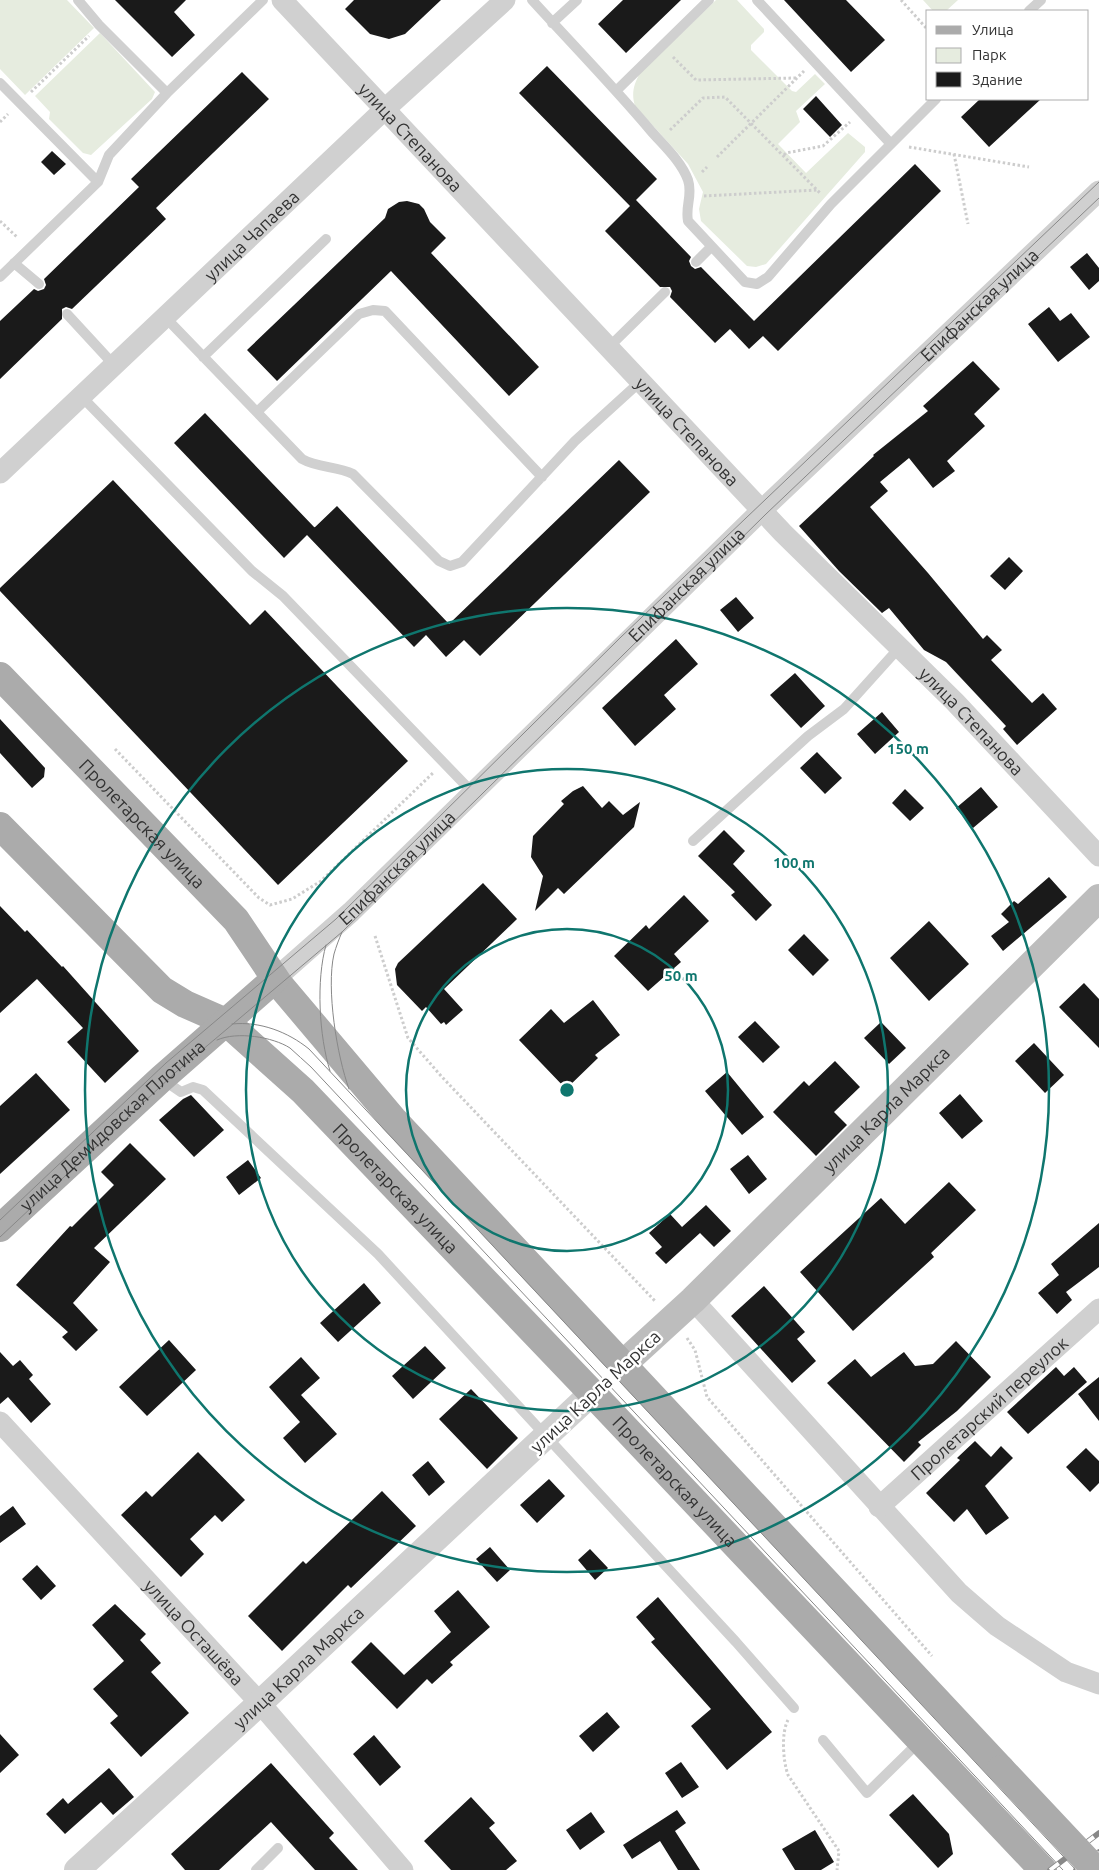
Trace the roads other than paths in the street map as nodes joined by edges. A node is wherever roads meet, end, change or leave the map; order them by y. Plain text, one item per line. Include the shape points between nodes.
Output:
1 (78, 0) edge
2 (263, 0) edge
3 (282, 0) edge
4 (505, 0) edge
5 (532, 0) edge
6 (577, 0) edge
7 (708, 0) edge
8 (757, 0) edge
9 (1041, 0) edge
10 (1030, 10) edge
11 (552, 23) junction
12 (0, 83) edge
13 (617, 90) junction
14 (167, 93) junction
15 (935, 100) edge
16 (385, 109) junction
17 (891, 144) junction
18 (98, 182) junction
19 (1099, 191) edge
20 (326, 239) dead end
21 (711, 247) junction
22 (696, 262) dead end
23 (14, 263) junction
24 (0, 277) edge
25 (39, 284) dead end
26 (665, 292) dead end
27 (67, 314) dead end
28 (165, 317) junction
29 (609, 347) junction
30 (203, 356) junction
31 (114, 365) junction
32 (641, 381) junction
33 (81, 396) junction
34 (257, 412) junction
35 (0, 473) edge
36 (542, 477) junction
37 (762, 510) junction
38 (898, 648) junction
39 (0, 676) edge
40 (473, 793) junction
41 (0, 826) edge
42 (694, 841) dead end
43 (1099, 856) edge
44 (1099, 898) edge
45 (275, 979) junction
46 (226, 1022) junction
47 (161, 1079) junction
48 (0, 1228) edge
49 (693, 1300) junction
50 (1099, 1309) edge
51 (623, 1364) junction
52 (592, 1392) junction
53 (0, 1422) edge
54 (547, 1437) junction
55 (879, 1507) junction
56 (1099, 1684) edge
57 (260, 1703) junction
58 (794, 1708) road end
59 (823, 1740) dead end
60 (921, 1740) junction
61 (278, 1848) dead end
62 (77, 1870) edge
63 (256, 1870) edge
64 (403, 1870) edge
65 (1043, 1870) edge
66 (1096, 1870) edge

1 - 14 lane
2 - 14 lane
3 - 16 street, улица Степанова
4 - 16 street, улица Чапаева
5 - 11 lane
6 - 11 lane
7 - 13 lane
8 - 17 lane
9 - 10 lane
11 - 13 lane
12 - 18 lane
13 - 21 lane via 678,161 688,180 691,197 686,211 688,221
14 - 18 lane via 109,155
15 - 17 lane
16 - 28 street, улица Чапаева
16 - 29 street, улица Степанова
17 - 21 lane via 757,284 745,282
18 - 23 lane
19 - 37 street, Епифанская улица
20 - 30 lane
21 - 22 lane
23 - 24 lane
23 - 25 lane
26 - 29 lane
27 - 31 lane
28 - 30 lane
28 - 31 street, улица Чапаева
29 - 32 street, улица Степанова
30 - 34 lane
31 - 33 street, улица Чапаева
32 - 36 lane via 575,441
32 - 37 street, улица Степанова
33 - 35 street, улица Чапаева
33 - 40 lane via 252,571 283,596
34 - 36 lane via 302,459 353,474 439,561 450,566 462,562
34 - 36 lane via 358,314 385,311
37 - 38 street, улица Степанова
37 - 40 street, Епифанская улица
38 - 42 lane via 844,709 808,736
38 - 43 street, улица Степанова via 955,702
39 - 45 main road, Пролетарская улица via 236,920
40 - 45 street, Епифанская улица via 351,912
41 - 46 main road, Пролетарская улица via 162,990
44 - 49 main road, улица Карла Маркса
45 - 46 main road
45 - 51 main road, Пролетарская улица via 393,1118
46 - 47 main road, улица Демидовская Плотина
46 - 52 main road, Пролетарская улица via 303,1091
47 - 48 main road, улица Демидовская Плотина
47 - 54 lane via 181,1092 193,1087 202,1090 378,1254
49 - 51 main road, улица Карла Маркса
49 - 55 street
50 - 55 street, Пролетарский переулок
51 - 52 main road, улица Карла Маркса
51 - 66 main road, Пролетарская улица, bridge
52 - 54 street, улица Карла Маркса
52 - 60 main road, Пролетарская улица
53 - 57 street, улица Осташёва
54 - 57 street, улица Карла Маркса
54 - 58 lane
55 - 56 street via 959,1593 997,1626 1066,1672
57 - 62 street, улица Карла Маркса
57 - 64 street, улица Осташёва
59 - 60 lane via 867,1793
60 - 65 main road, Пролетарская улица
61 - 63 lane

